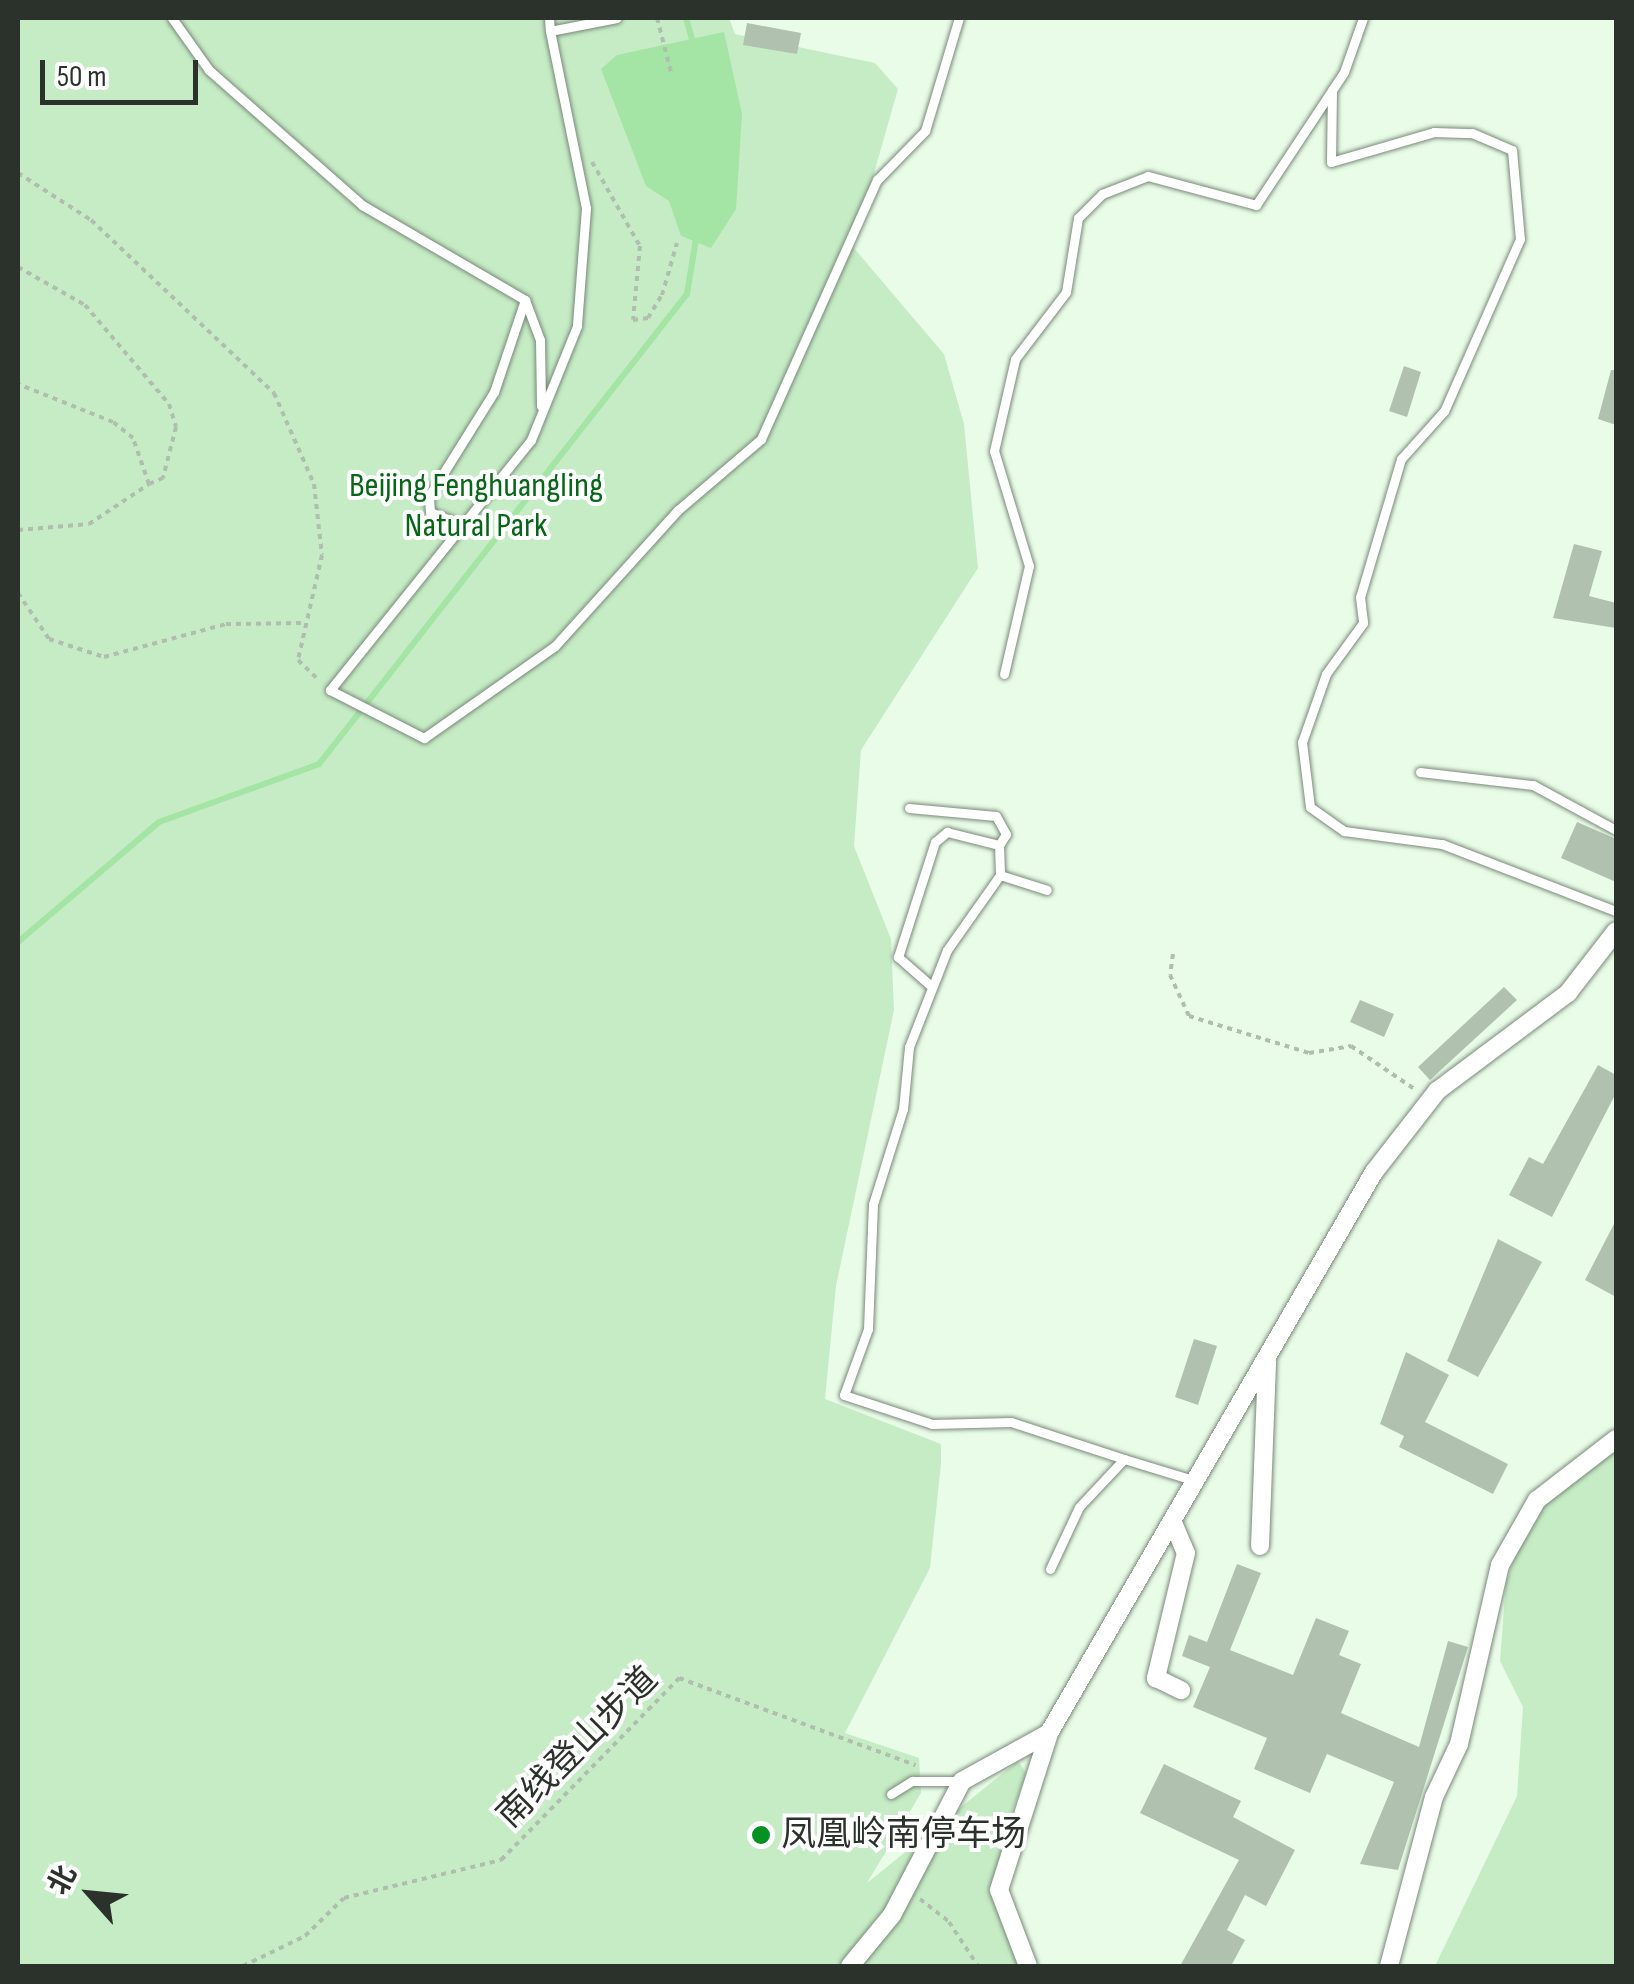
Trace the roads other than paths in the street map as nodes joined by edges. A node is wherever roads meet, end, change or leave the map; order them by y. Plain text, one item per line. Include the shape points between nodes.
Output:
1 (172, 18) edge
2 (549, 18) edge
3 (617, 18) edge
4 (959, 18) edge
5 (1363, 18) edge
6 (550, 31) junction
7 (1332, 90) junction
8 (525, 300) junction
9 (540, 419) junction
10 (467, 527) junction
11 (1004, 674) dead end
12 (1420, 772) dead end
13 (909, 808) dead end
14 (1616, 830) edge
15 (999, 845) junction
16 (1000, 875) junction
17 (1047, 890) dead end
18 (1616, 911) edge
19 (1616, 931) edge
20 (930, 984) junction
21 (1267, 1361) junction
22 (1616, 1438) edge
23 (1124, 1459) junction
24 (1198, 1482) junction
25 (1174, 1525) junction
26 (1260, 1546) dead end
27 (1050, 1569) dead end
28 (1181, 1690) dead end
29 (1049, 1733) junction
30 (962, 1781) junction
31 (891, 1794) dead end
32 (850, 1966) edge
33 (1028, 1966) edge
34 (1389, 1966) edge

1 - 8 lane via 209,70 362,205
2 - 6 lane
3 - 6 lane
4 - 10 lane via 924,131 876,180 760,439 678,510 555,646 487,701 424,738 372,719 330,690
5 - 7 lane
6 - 9 lane via 586,208 577,326
7 - 11 lane via 1256,205 1148,176 1102,194 1078,218 1066,292 1015,359 994,452 1029,566
7 - 18 lane via 1331,162 1434,132 1472,133 1512,150 1520,240 1444,411 1401,459 1360,597 1363,623 1326,674 1302,742 1310,807 1344,831 1442,844
8 - 9 lane via 540,340
8 - 10 lane via 494,392 429,496 430,512
9 - 10 lane
12 - 14 lane via 1533,785
13 - 15 lane via 996,816 1006,834
15 - 16 lane
15 - 20 lane via 947,832 935,842 898,958
16 - 17 lane
16 - 20 lane
19 - 21 street via 1568,993 1428,1102 1374,1172
20 - 23 lane via 873,1204 868,1329 844,1395 932,1424 1011,1422
21 - 24 street
21 - 26 street
22 - 34 street via 1537,1500 1500,1564 1460,1744 1434,1797
23 - 24 lane
23 - 27 lane via 1080,1507
24 - 25 street
25 - 28 street via 1186,1553 1156,1678
25 - 29 street
29 - 30 street
29 - 33 street via 999,1890
30 - 31 lane via 912,1782
30 - 32 street via 906,1890

